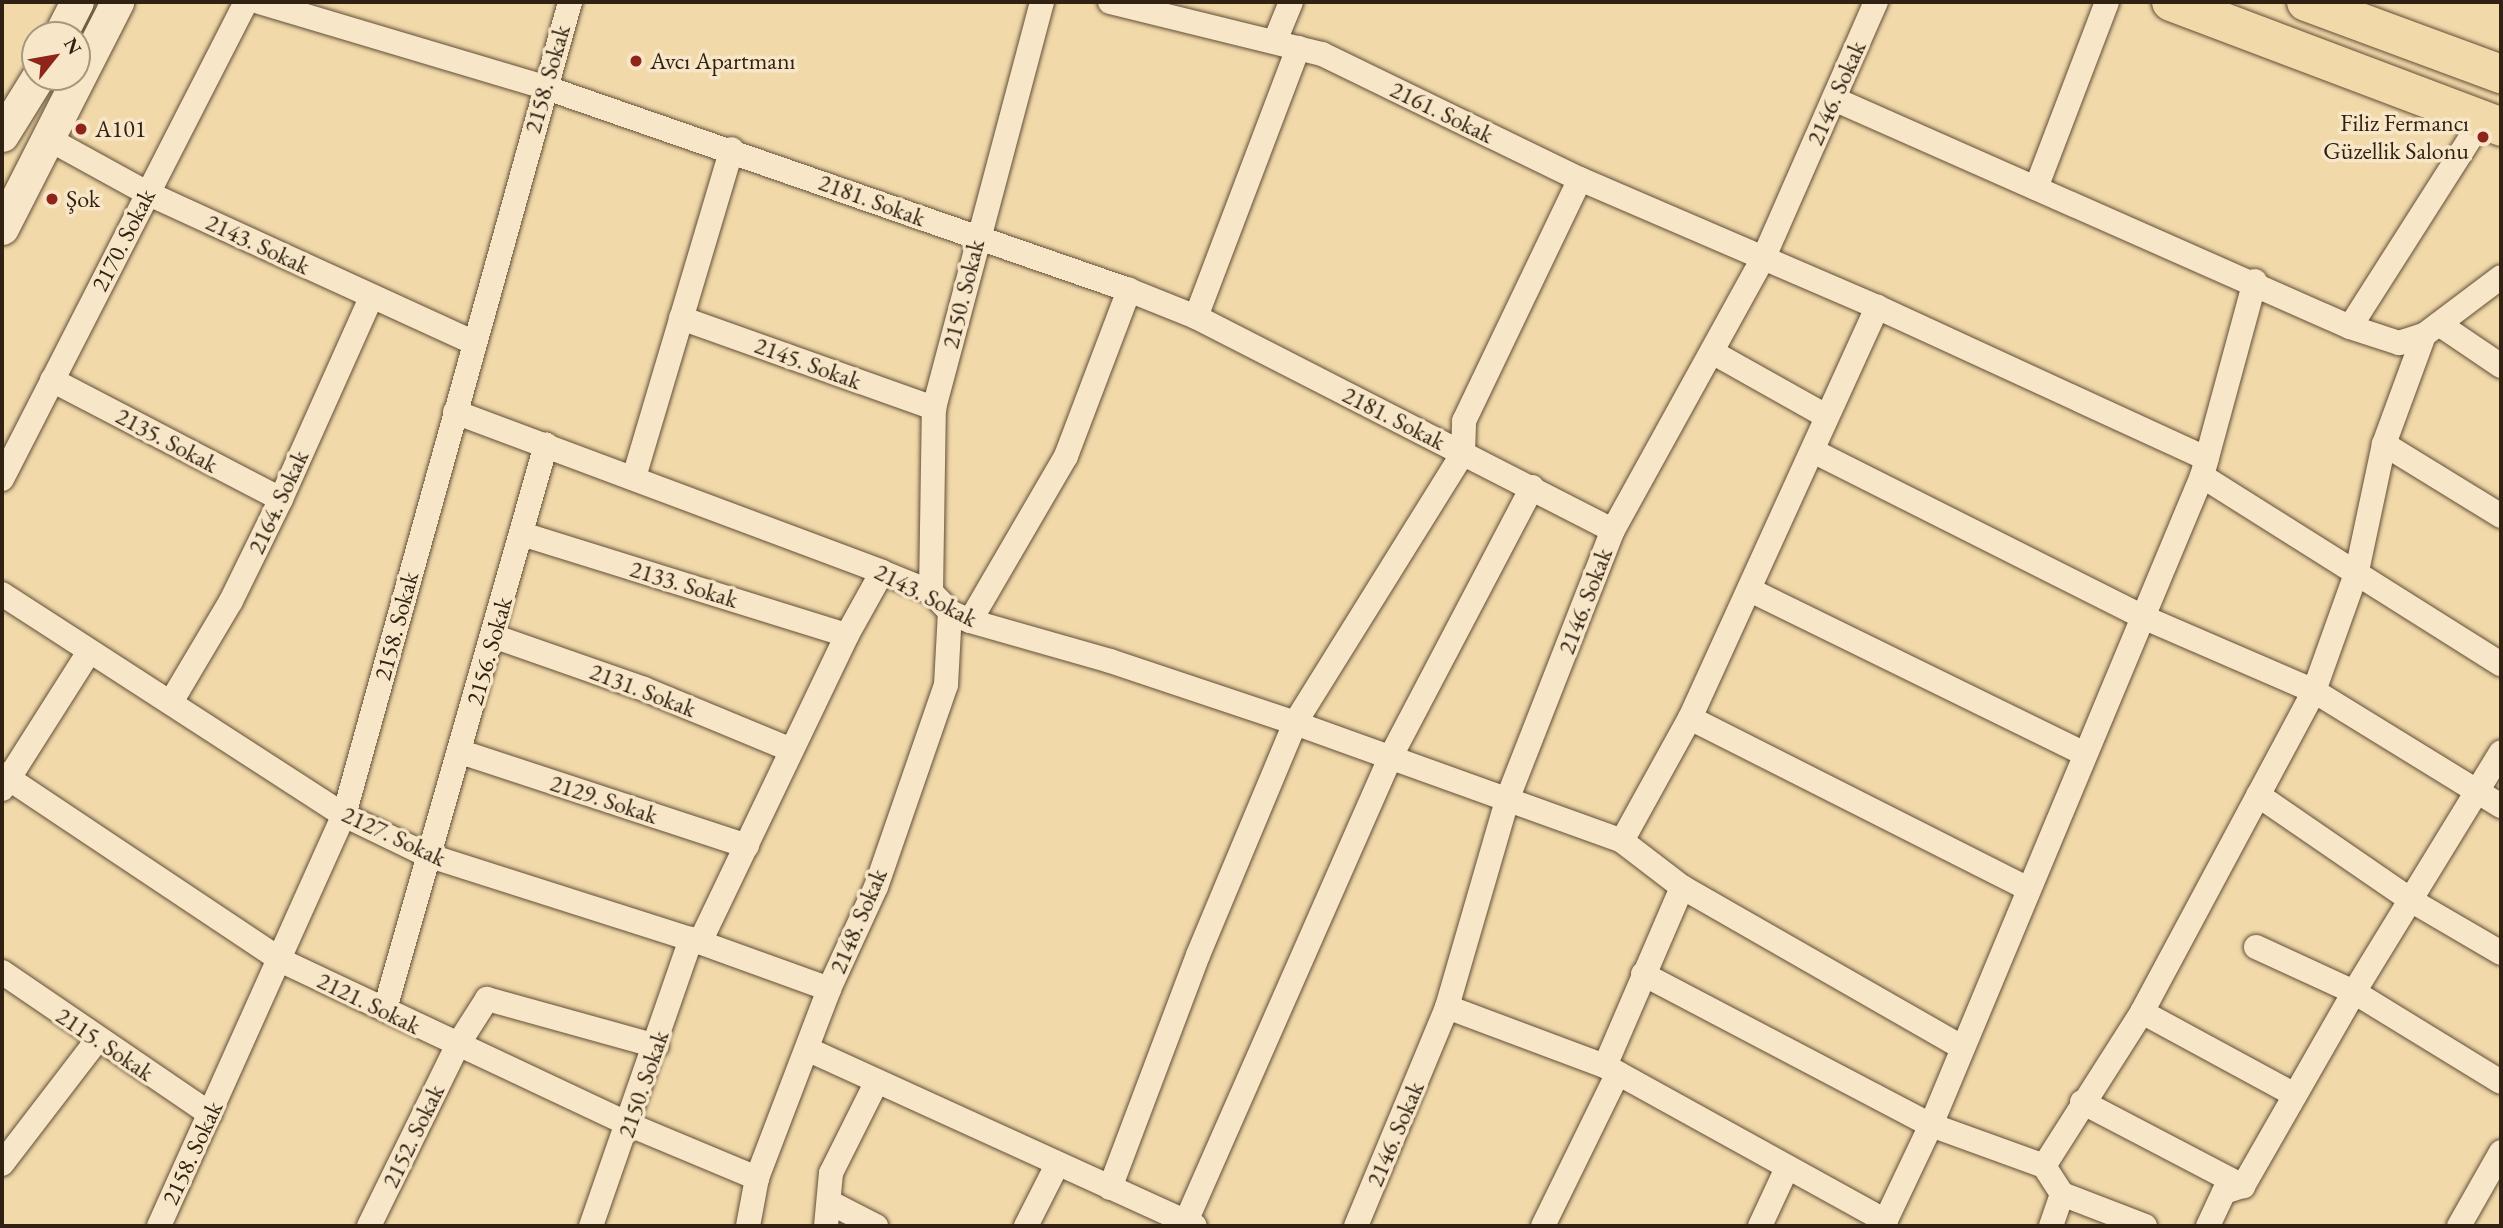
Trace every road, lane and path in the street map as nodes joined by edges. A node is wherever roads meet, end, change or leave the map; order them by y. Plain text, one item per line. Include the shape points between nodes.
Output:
1 (78, 2) edge
2 (117, 2) edge
3 (246, 2) edge
4 (259, 2) edge
5 (570, 2) edge
6 (1042, 2) edge
7 (1110, 2) edge
8 (1291, 2) edge
9 (1876, 2) edge
10 (2107, 2) edge
11 (2171, 2) edge
12 (2306, 2) edge
13 (68, 21) edge
14 (1286, 44) junction
15 (2501, 74) edge
16 (544, 87) junction
17 (29, 91) edge
18 (1834, 99) junction
19 (2492, 123) edge
20 (2, 135) edge
21 (47, 138) junction
22 (732, 149) junction
23 (1580, 179) junction
24 (2036, 188) junction
25 (147, 193) junction
26 (2, 228) edge
27 (977, 237) junction
28 (1764, 257) junction
29 (2501, 277) edge
30 (2255, 281) junction
31 (1129, 290) junction
32 (372, 296) junction
33 (1877, 307) junction
34 (1196, 317) junction
35 (681, 318) junction
36 (2350, 327) junction
37 (2431, 330) junction
38 (473, 342) junction
39 (1712, 352) junction
40 (2501, 366) edge
41 (52, 380) junction
42 (934, 408) junction
43 (455, 412) junction
44 (1826, 416) junction
45 (2384, 444) junction
46 (546, 445) junction
47 (1813, 451) junction
48 (1462, 453) junction
49 (2204, 467) junction
50 (634, 477) junction
51 (2, 479) edge
52 (1532, 487) junction
53 (281, 499) junction
54 (2501, 516) edge
55 (1613, 530) junction
56 (522, 534) junction
57 (2357, 571) junction
58 (882, 572) junction
59 (1751, 590) junction
60 (931, 593) junction
61 (2, 594) edge
62 (960, 616) junction
63 (2143, 617) junction
64 (847, 635) junction
65 (493, 636) junction
66 (89, 652) junction
67 (2501, 664) edge
68 (2314, 691) junction
69 (170, 702) junction
70 (1690, 719) junction
71 (1294, 723) junction
72 (791, 750) junction
73 (461, 751) junction
74 (2501, 752) edge
75 (2085, 754) junction
76 (1390, 758) junction
77 (4, 780) edge
78 (2476, 791) junction
79 (2258, 795) junction
80 (1507, 800) junction
81 (2501, 806) edge
82 (344, 815) junction
83 (1622, 841) junction
84 (747, 846) junction
85 (426, 855) junction
86 (1682, 887) junction
87 (2028, 889) junction
88 (2412, 901) junction
89 (696, 941) junction
90 (2256, 947) dead end
91 (2501, 953) edge
92 (282, 961) junction
93 (2, 972) edge
94 (1643, 974) junction
95 (829, 989) junction
96 (2354, 992) junction
97 (1447, 1007) junction
98 (385, 1009) junction
99 (2142, 1012) junction
100 (97, 1040) junction
101 (457, 1046) junction
102 (657, 1046) junction
103 (1961, 1047) junction
104 (807, 1049) junction
105 (1611, 1070) junction
106 (2501, 1082) edge
107 (876, 1083) junction
108 (2295, 1096) junction
109 (2082, 1102) junction
110 (210, 1114) junction
111 (630, 1125) junction
112 (1931, 1125) junction
113 (2501, 1152) edge
114 (2, 1164) edge
115 (1057, 1165) junction
116 (2044, 1166) junction
117 (1786, 1170) junction
118 (757, 1178) junction
119 (2243, 1186) junction
120 (1110, 1188) junction
121 (2062, 1194) junction
122 (827, 1214) edge
123 (1884, 1224) edge
124 (1188, 1225) edge
125 (159, 1226) edge
126 (369, 1226) edge
127 (591, 1226) edge
128 (748, 1226) edge
129 (876, 1226) edge
130 (1026, 1226) edge
131 (1356, 1226) edge
132 (1543, 1226) edge
133 (1760, 1226) edge
134 (2051, 1226) edge
135 (2145, 1226) edge
136 (2207, 1226) edge
137 (2459, 1226) edge

1 - 13 main road
2 - 21 main road
3 - 25 street, 2170. Sokak
4 - 16 street, 2181. Sokak
5 - 16 street, 2158. Sokak
6 - 27 street, 2150. Sokak
7 - 14 street, 2161. Sokak
8 - 14 street
9 - 18 street, 2146. Sokak
10 - 24 street
11 - 19 main road
12 - 15 main road
14 - 23 street, 2161. Sokak via 1322,54
14 - 34 street
16 - 22 street, 2181. Sokak
16 - 38 street, 2158. Sokak
17 - 20 main road
18 - 24 street
18 - 28 street, 2146. Sokak
19 - 36 street
21 - 25 street, 2143. Sokak
21 - 26 main road
22 - 27 street, 2181. Sokak
22 - 35 street
23 - 28 street, 2161. Sokak
23 - 48 street via 1464,421
24 - 30 street
25 - 32 street, 2143. Sokak
25 - 41 street, 2170. Sokak
27 - 31 street, 2181. Sokak
27 - 42 street, 2150. Sokak
28 - 33 street, 2161. Sokak
28 - 39 street, 2146. Sokak
29 - 37 street
30 - 36 street
30 - 49 street
31 - 34 street, 2181. Sokak
31 - 62 street via 1066,456
32 - 38 street, 2143. Sokak
32 - 53 street, 2164. Sokak
33 - 44 street
33 - 49 street, 2161. Sokak
34 - 48 street, 2181. Sokak
35 - 42 street, 2145. Sokak
35 - 50 street
36 - 37 street via 2399,344
37 - 40 street
37 - 45 street
38 - 43 street, 2158. Sokak
39 - 44 street
39 - 55 street, 2146. Sokak
41 - 51 street, 2170. Sokak
41 - 53 street, 2135. Sokak
42 - 60 street, 2150. Sokak
43 - 46 street, 2143. Sokak
43 - 82 street, 2158. Sokak
44 - 47 street
45 - 54 street
45 - 57 street
46 - 50 street, 2143. Sokak
46 - 56 street, 2156. Sokak
47 - 59 street
47 - 63 street
48 - 52 street, 2181. Sokak
48 - 71 street
49 - 57 street, 2161. Sokak
49 - 63 street
50 - 58 street, 2143. Sokak
52 - 55 street, 2181. Sokak
52 - 76 street
53 - 69 street, 2164. Sokak via 230,601
55 - 80 street, 2146. Sokak
56 - 64 street, 2133. Sokak
56 - 65 street, 2156. Sokak
57 - 67 street, 2161. Sokak
57 - 68 street
58 - 60 street, 2143. Sokak
58 - 64 street, 2150. Sokak
59 - 70 street
59 - 75 street
60 - 62 street, 2143. Sokak
61 - 66 street, 2127. Sokak
62 - 71 street, 2143. Sokak
62 - 95 street, 2148. Sokak via 946,685 876,887
63 - 68 street
63 - 75 street
64 - 72 street, 2150. Sokak
65 - 72 street, 2131. Sokak via 645,689
65 - 73 street, 2156. Sokak
66 - 69 street, 2127. Sokak
66 - 77 street
68 - 78 street
68 - 79 street
69 - 82 street, 2127. Sokak
70 - 83 street
70 - 87 street
71 - 76 street, 2143. Sokak
71 - 120 street via 1198,955
72 - 84 street, 2150. Sokak
73 - 84 street, 2129. Sokak
73 - 85 street, 2156. Sokak
74 - 78 street
75 - 87 street
76 - 80 street, 2143. Sokak
76 - 124 street
77 - 92 street, 2121. Sokak
78 - 81 street
78 - 88 street
79 - 88 street
79 - 99 street
80 - 83 street, 2143. Sokak
80 - 97 street, 2146. Sokak
82 - 85 street, 2127. Sokak
82 - 92 street, 2158. Sokak
83 - 86 street, 2143. Sokak
84 - 89 street, 2150. Sokak
85 - 89 street, 2127. Sokak
85 - 98 street, 2156. Sokak
86 - 94 street
86 - 103 street, 2143. Sokak
87 - 103 street
88 - 91 street
88 - 96 street
89 - 95 street, 2127. Sokak
89 - 102 street, 2150. Sokak
90 - 96 street
92 - 98 street, 2121. Sokak
92 - 110 street, 2158. Sokak
93 - 100 street, 2115. Sokak
94 - 105 street
94 - 112 street
95 - 104 street, 2148. Sokak
96 - 106 street
96 - 108 street
97 - 105 street
97 - 131 street, 2146. Sokak
98 - 101 street, 2121. Sokak
99 - 108 street
99 - 109 street
100 - 110 street, 2115. Sokak
100 - 114 street
101 - 102 street, 2152. Sokak via 487,999
101 - 111 street, 2121. Sokak
101 - 126 street, 2152. Sokak
102 - 111 street, 2150. Sokak
103 - 112 street
104 - 107 street
104 - 118 street, 2148. Sokak
105 - 117 street
105 - 132 street
107 - 115 street
107 - 122 street via 831,1173
108 - 119 street
109 - 116 street
109 - 119 street
110 - 125 street, 2158. Sokak
111 - 118 street, 2121. Sokak
111 - 127 street, 2150. Sokak
112 - 116 street
112 - 123 street
113 - 137 street
115 - 120 street
115 - 130 street
116 - 121 street
117 - 123 street
117 - 133 street
118 - 128 street, 2148. Sokak
119 - 136 street via 2224,1192
120 - 124 street
121 - 134 street
121 - 135 street
122 - 129 street

